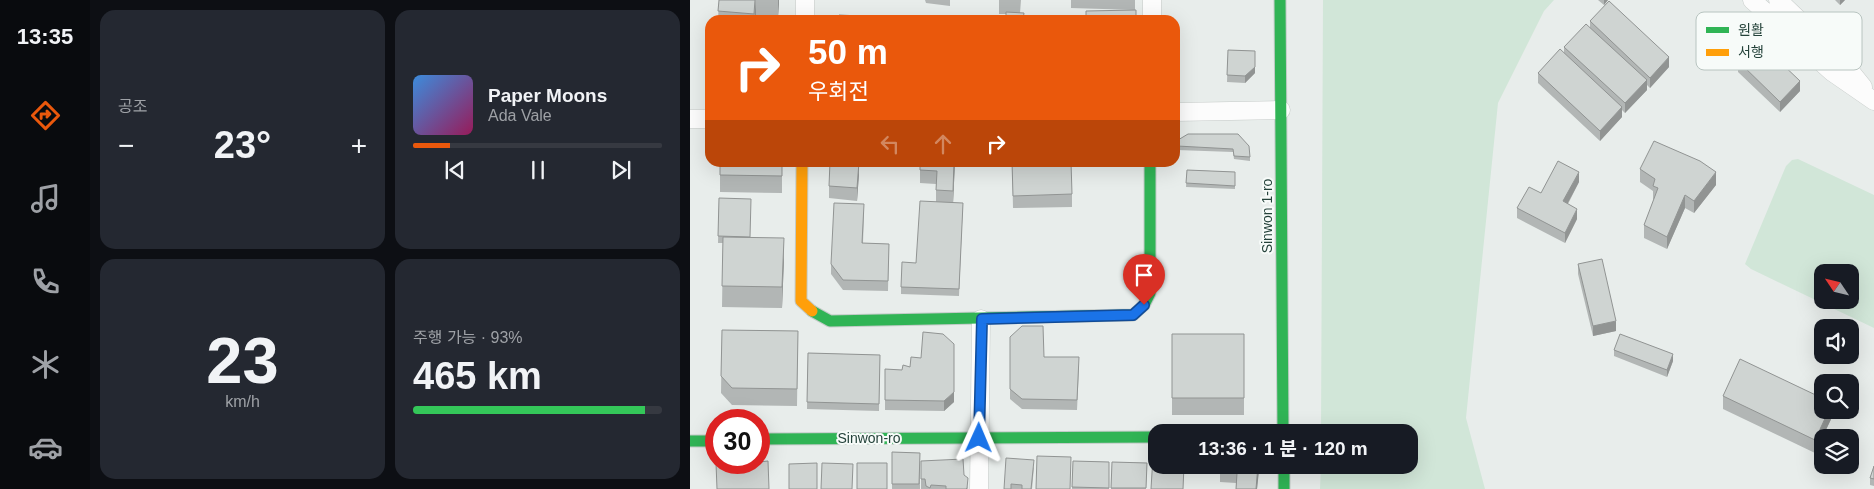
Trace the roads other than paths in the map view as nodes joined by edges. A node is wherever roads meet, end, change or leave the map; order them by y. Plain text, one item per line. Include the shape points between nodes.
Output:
1 (805, 0) edge
2 (1152, 0) edge
3 (1280, 0) edge
4 (1752, 0) edge
5 (1778, 0) edge
6 (1765, 12) edge
7 (1791, 12) edge
8 (805, 15) edge
9 (1152, 15) edge
10 (1830, 70) edge
11 (1849, 70) edge
12 (1874, 101) edge
13 (1281, 110) junction
14 (1180, 112) edge
15 (690, 119) edge
16 (705, 119) edge
17 (802, 167) edge
18 (1150, 167) edge
19 (982, 319) junction
20 (1283, 424) edge
21 (1148, 437) edge
22 (979, 438) junction
23 (770, 439) edge
24 (705, 441) edge
25 (690, 442) edge
26 (1284, 474) edge
27 (979, 489) edge
28 (1284, 489) edge

1 - 8 street
2 - 9 street
3 - 13 street, Sinwon 1-ro
4 - 6 street
5 - 7 street
10 - 12 street
11 - 12 street
13 - 14 street
13 - 20 street, Sinwon 1-ro
15 - 16 street
17 - 19 street via 801,301 816,315 830,320
18 - 19 street via 1150,294 1133,315
19 - 22 street
21 - 22 street, Sinwon-ro
22 - 23 street, Sinwon-ro
22 - 27 street
24 - 25 street
26 - 28 street

